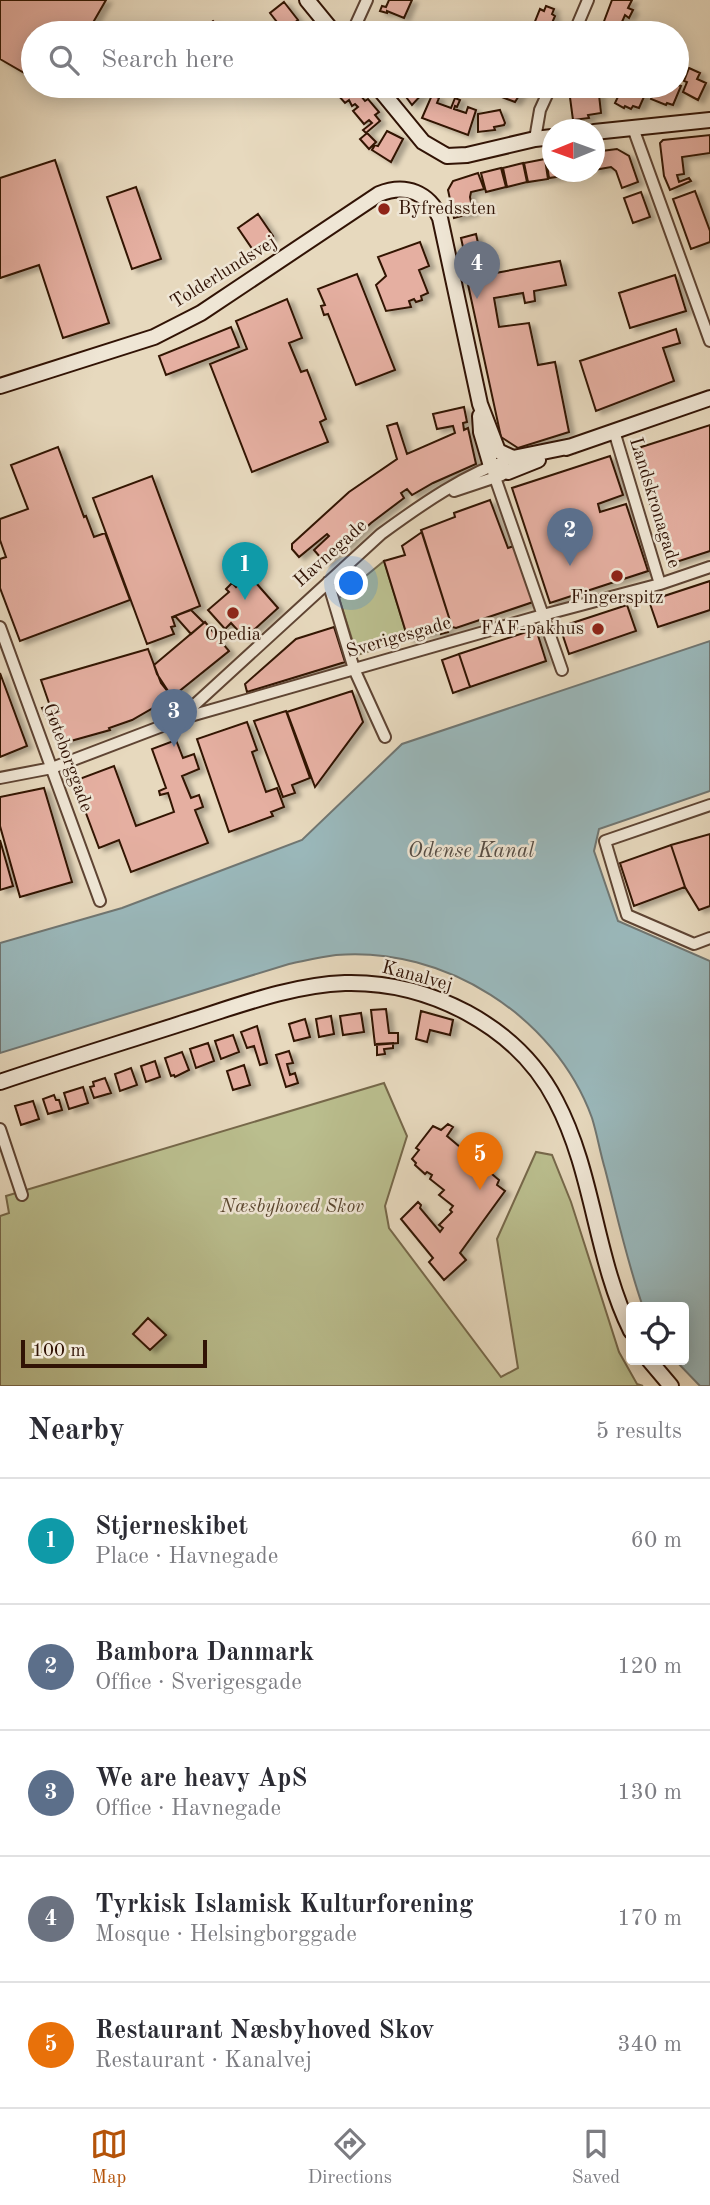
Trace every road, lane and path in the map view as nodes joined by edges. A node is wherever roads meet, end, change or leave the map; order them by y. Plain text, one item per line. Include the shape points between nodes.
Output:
1 (307, 0) edge
2 (367, 0) edge
3 (588, 0) edge
4 (324, 21) edge
5 (357, 21) edge
6 (578, 21) edge
7 (387, 98) edge
8 (546, 98) edge
9 (710, 120) edge
10 (633, 128) junction
11 (605, 131) edge
12 (542, 138) edge
13 (535, 139) junction
14 (710, 341) edge
15 (0, 386) edge
16 (710, 398) edge
17 (614, 431) junction
18 (499, 468) junction
19 (438, 496) junction
20 (710, 567) edge
21 (328, 582) junction
22 (660, 584) junction
23 (543, 615) junction
24 (0, 627) edge
25 (354, 669) junction
26 (562, 670) dead end
27 (178, 720) junction
28 (385, 737) dead end
29 (52, 768) junction
30 (0, 778) edge
31 (710, 805) edge
32 (100, 901) dead end
33 (710, 939) edge
34 (0, 1082) edge
35 (0, 1129) edge
36 (22, 1195) dead end
37 (626, 1318) edge
38 (653, 1365) edge
39 (671, 1386) edge

1 - 4 street
2 - 5 street
3 - 6 street
7 - 13 street via 423,142 447,156
8 - 13 street
9 - 10 street
10 - 11 street
10 - 14 street
12 - 13 street
15 - 18 street, Tolderlundsvej via 154,337 201,313 379,194 390,189 417,192 434,205 440,218 480,404 481,432
16 - 17 street, Havnegade
17 - 18 street, Havnegade
17 - 22 street, Landskronagade
18 - 19 street, Havnegade
18 - 19 street, Havnegade
18 - 23 street
19 - 21 street, Havnegade via 381,534
20 - 22 street, Sverigesgade
21 - 25 street
21 - 27 street, Havnegade
22 - 23 street, Sverigesgade
23 - 25 street, Sverigesgade
23 - 26 street
24 - 29 street, Gøteborggade
25 - 27 street, Sverigesgade
25 - 28 street
27 - 29 street, Havnegade
29 - 30 street, Havnegade
29 - 32 street, Gøteborggade
31 - 33 street via 605,841 627,915 694,944
34 - 37 street, Kanalvej via 289,991 374,984 433,997 485,1023 527,1059 546,1083 575,1143
35 - 36 street
38 - 39 street

